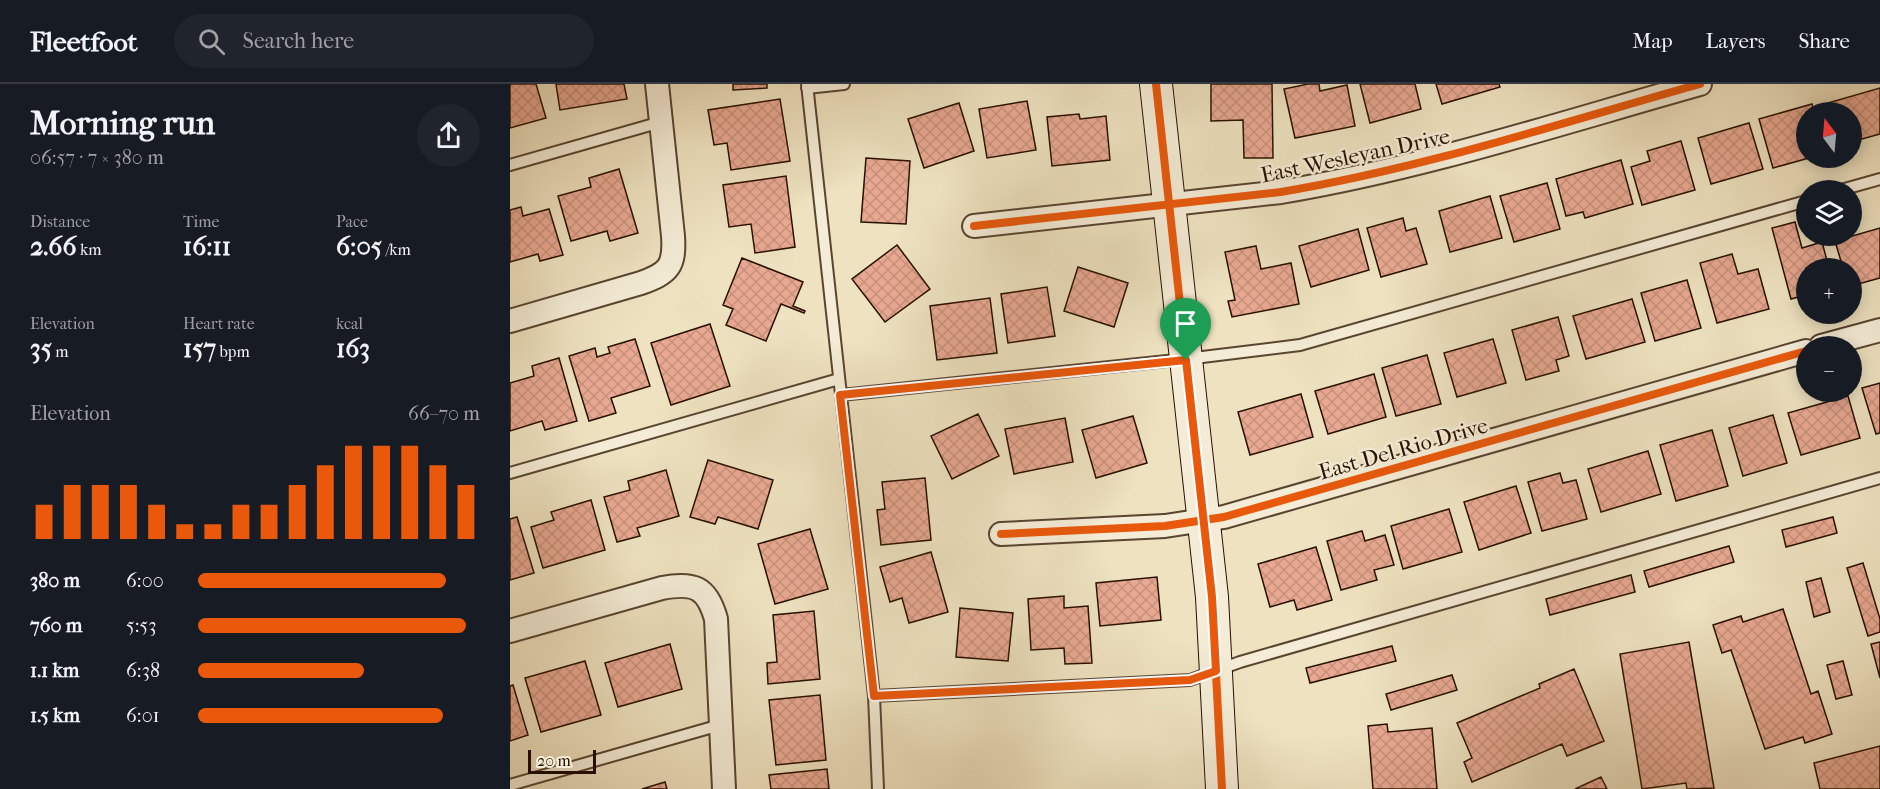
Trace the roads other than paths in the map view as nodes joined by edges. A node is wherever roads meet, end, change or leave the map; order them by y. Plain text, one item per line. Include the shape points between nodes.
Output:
1 (657, 84) edge
2 (844, 84) edge
3 (1156, 84) edge
4 (1700, 84) edge
5 (807, 86) edge
6 (661, 122) junction
7 (510, 165) edge
8 (1880, 179) edge
9 (1862, 184) edge
10 (1796, 204) edge
11 (1170, 205) junction
12 (974, 226) dead end
13 (510, 321) edge
14 (1880, 330) edge
15 (1858, 336) edge
16 (1796, 354) edge
17 (1186, 360) junction
18 (839, 379) junction
19 (840, 395) junction
20 (510, 473) edge
21 (1880, 478) edge
22 (1205, 521) junction
23 (1001, 534) dead end
24 (510, 631) edge
25 (1216, 671) junction
26 (874, 696) junction
27 (720, 725) junction
28 (510, 785) edge
29 (724, 789) edge
30 (879, 789) edge
31 (1222, 789) edge

1 - 6 street
2 - 5 lane
3 - 11 street
4 - 11 street, East Wesleyan Drive via 1379,173 1281,192
5 - 18 lane
6 - 7 lane
6 - 13 street via 674,242 669,268 641,283
8 - 9 lane
10 - 17 lane via 1300,345
11 - 12 street, East Wesleyan Drive
11 - 17 street
14 - 15 street
16 - 22 street, East Del Rio Drive
17 - 19 lane
17 - 22 street
18 - 19 lane
18 - 20 lane
19 - 26 lane
21 - 25 lane
22 - 23 street, East Del Rio Drive
22 - 25 street
24 - 27 street via 662,588 688,585 699,589 707,596 716,619
25 - 26 lane via 1190,680
25 - 31 street
26 - 30 lane
27 - 28 lane
27 - 29 street

